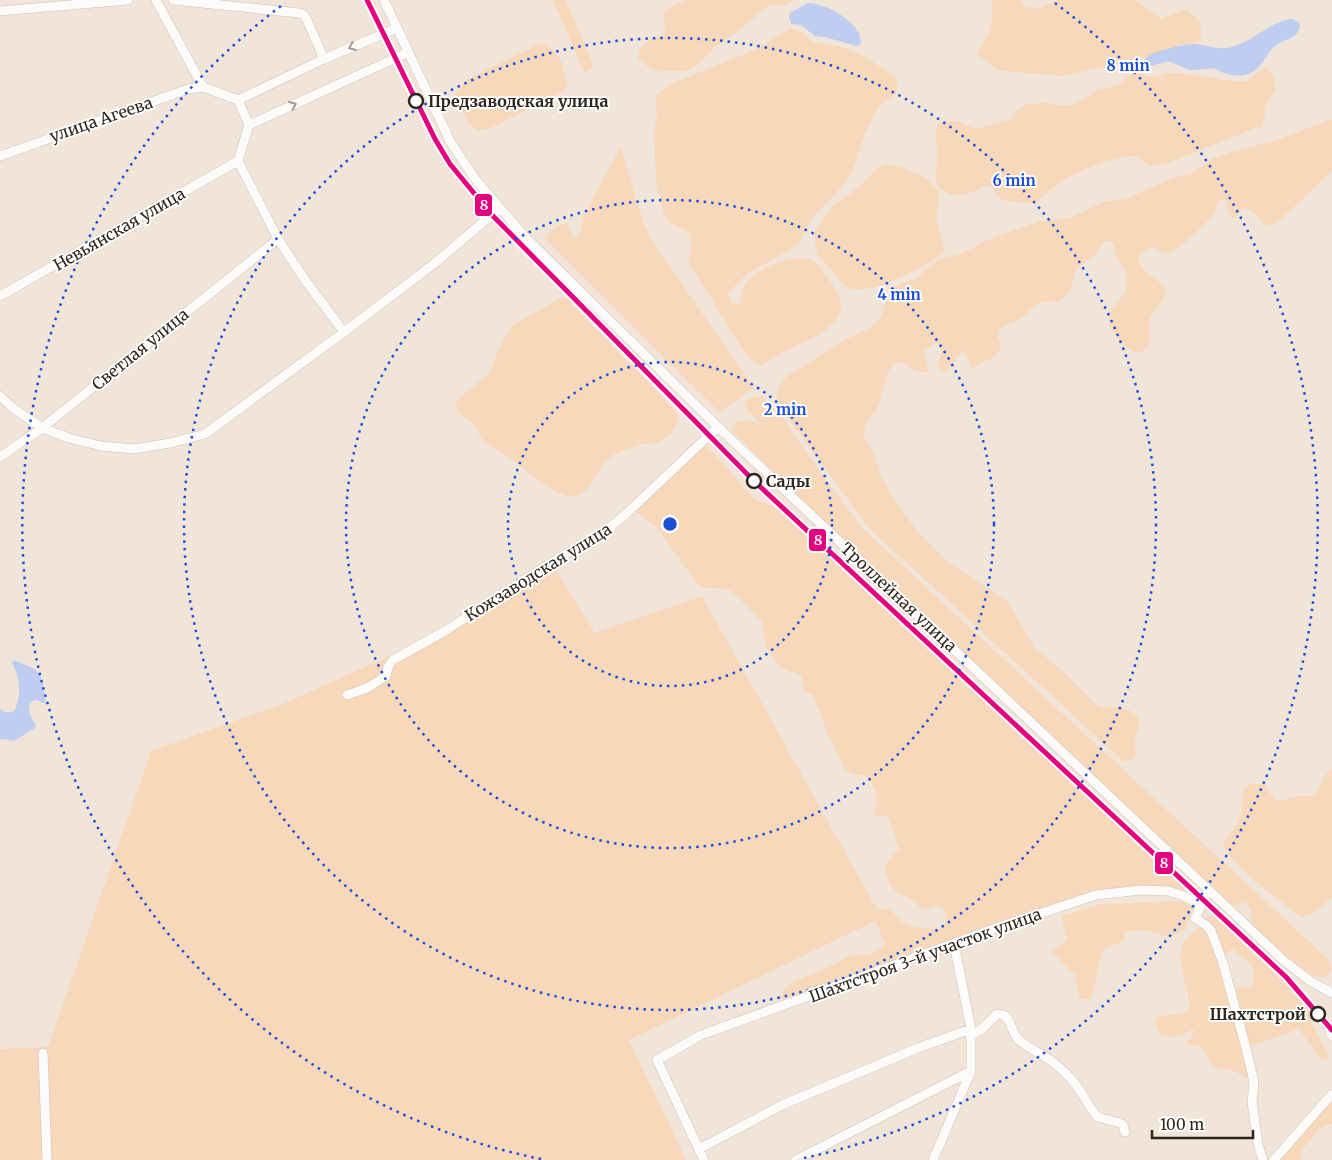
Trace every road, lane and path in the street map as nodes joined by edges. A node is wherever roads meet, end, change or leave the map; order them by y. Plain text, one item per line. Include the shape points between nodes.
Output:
1 (128, 0) edge
2 (156, 0) edge
3 (173, 0) edge
4 (384, 0) edge
5 (0, 11) edge
6 (397, 28) junction
7 (408, 52) junction
8 (324, 59) junction
9 (203, 87) junction
10 (238, 100) junction
11 (249, 125) junction
12 (0, 156) edge
13 (238, 161) junction
14 (500, 208) junction
15 (278, 239) junction
16 (0, 296) edge
17 (344, 332) junction
18 (0, 396) edge
19 (718, 426) junction
20 (42, 428) junction
21 (0, 457) edge
22 (347, 695) dead end
23 (1209, 890) junction
24 (1200, 905) junction
25 (954, 944) junction
26 (1332, 993) edge
27 (1332, 1028) edge
28 (970, 1033) junction
29 (1332, 1036) edge
30 (43, 1053) dead end
31 (971, 1072) junction
32 (1332, 1094) edge
33 (1125, 1132) dead end
34 (699, 1149) junction
35 (47, 1160) edge
36 (704, 1160) edge
37 (796, 1160) edge
38 (933, 1160) edge
39 (1263, 1160) edge
40 (1274, 1160) edge

1 - 5 street
2 - 9 street
3 - 8 street via 299,13 307,20
4 - 6 street, Троллейная улица
6 - 7 street, Троллейная улица
6 -> 8 street
11 -> 7 street
7 - 14 street, Троллейная улица via 450,143
8 - 10 street
9 - 10 street
9 - 12 street, улица Агеева via 188,89
10 - 11 street
11 - 13 street
13 - 15 street
13 - 16 street, Невьянская улица
14 - 17 street via 435,263
14 - 19 street, Троллейная улица via 563,276
15 - 17 street
15 - 20 street, Светлая улица
17 - 20 street via 205,434 134,450 101,446
18 - 20 street
19 - 22 street, Кожзаводская улица via 608,529 393,660 386,676
19 - 23 street, Троллейная улица
20 - 21 street, Светлая улица
23 - 24 street
23 - 26 street, Троллейная улица via 1283,960
24 - 25 street, Шахтстроя 3-й участок улица via 1168,891 1096,895
24 - 39 street via 1195,918 1209,928 1216,944 1246,1048 1254,1082 1252,1102
25 - 28 street
25 - 34 street, Шахтстроя 3-й участок улица via 701,1035 657,1060
27 - 29 street
28 - 31 street
28 - 33 street via 982,1029 997,1014 1004,1015 1020,1041 1048,1058 1072,1079 1098,1117 1120,1123
28 - 34 street via 918,1048 782,1105
30 - 35 street
31 - 37 street
31 - 38 street
32 - 40 street
34 - 36 street

